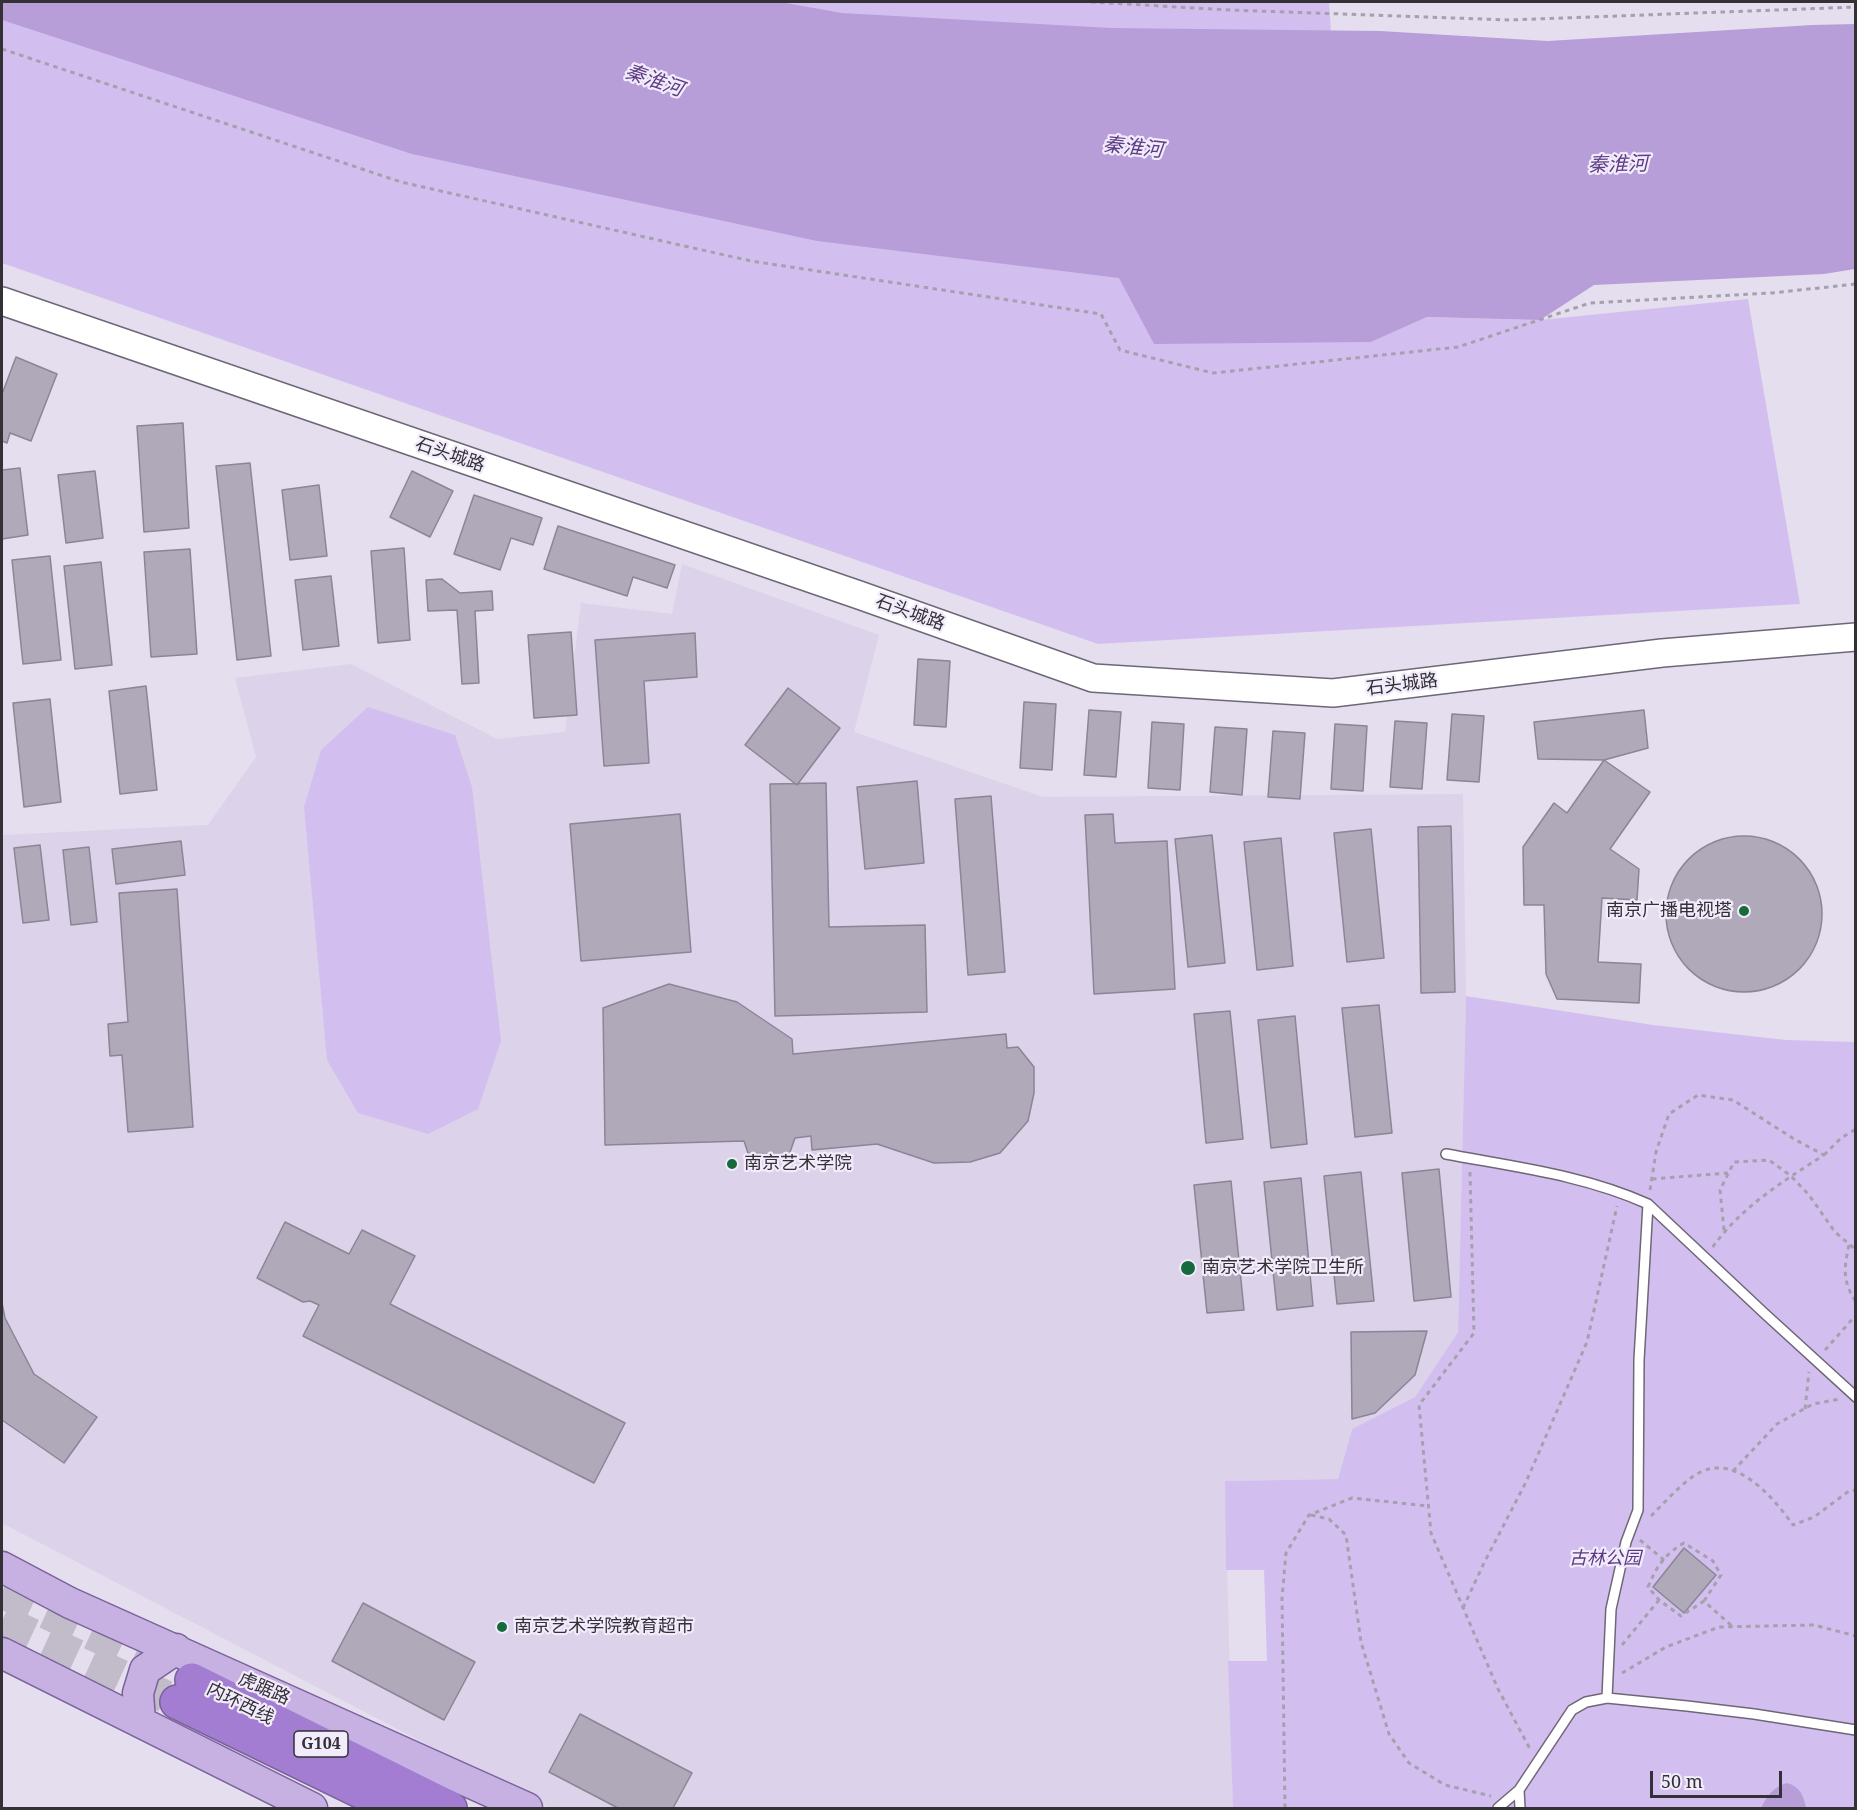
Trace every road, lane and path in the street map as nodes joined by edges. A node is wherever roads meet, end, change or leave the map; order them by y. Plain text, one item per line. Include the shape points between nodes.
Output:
1 (1091, 2) edge
2 (1856, 7) edge
3 (2, 49) edge
4 (1856, 284) edge
5 (2, 301) edge
6 (1856, 637) edge
7 (1856, 1129) edge
8 (1446, 1154) dead end
9 (1824, 1155) junction
10 (1469, 1159) junction
11 (1728, 1173) junction
12 (1791, 1176) junction
13 (1652, 1179) junction
14 (1620, 1191) junction
15 (1648, 1204) junction
16 (1724, 1230) junction
17 (1849, 1245) junction
18 (1856, 1250) edge
19 (1705, 1258) junction
20 (1856, 1302) edge
21 (1856, 1396) edge
22 (1845, 1398) dead end
23 (1733, 1471) junction
24 (1856, 1490) edge
25 (1428, 1506) junction
26 (1309, 1515) junction
27 (1631, 1534) junction
28 (1664, 1560) junction
29 (2, 1567) edge
30 (1659, 1600) junction
31 (1704, 1601) junction
32 (1463, 1608) junction
33 (1733, 1627) junction
34 (1856, 1636) edge
35 (176, 1649) junction
36 (2, 1653) edge
37 (1609, 1661) junction
38 (1608, 1682) junction
39 (1607, 1698) junction
40 (140, 1722) junction
41 (1856, 1730) edge
42 (1537, 1763) junction
43 (1519, 1790) junction
44 (1508, 1800) junction
45 (312, 1809) edge
46 (394, 1809) edge
47 (450, 1809) edge
48 (527, 1809) edge
49 (1284, 1809) edge
50 (1498, 1809) edge
51 (1520, 1809) edge

1 - 2 path via 1510,20
3 - 4 path via 401,182 751,261 1101,314 1120,350 1213,373 1458,347 1590,303
5 - 6 street, 石头城路 via 1093,678 1333,693 1662,653
7 - 9 path via 1840,1138
8 - 10 lane
9 - 12 path
9 - 13 path via 1733,1100 1698,1095 1669,1114
10 - 14 lane via 1573,1177
10 - 25 path via 1474,1333 1419,1405
11 - 12 path via 1734,1162 1769,1160
11 - 13 path
11 - 16 path via 1720,1190
12 - 16 path via 1749,1205
12 - 17 path
13 - 15 path
14 - 15 lane
14 - 32 path via 1587,1342 1526,1482
15 - 19 lane
15 - 27 lane via 1639,1360 1638,1510
16 - 19 path
17 - 18 path
17 - 20 path via 1844,1271
19 - 21 lane
22 - 23 path via 1813,1404 1777,1424
23 - 24 path via 1742,1473 1768,1495 1793,1525 1814,1517
23 - 27 path via 1721,1467 1697,1474
25 - 26 path via 1352,1498
25 - 32 path via 1431,1533
26 - 44 path via 1329,1519 1346,1535 1361,1641 1389,1734 1409,1762 1445,1785
26 - 49 path via 1286,1553 1282,1598
27 - 28 path
27 - 37 lane via 1611,1609
28 - 30 path via 1648,1587
28 - 31 path via 1684,1543 1713,1561 1721,1575
29 - 35 main road, 虎踞路 via 70,1603
30 - 31 path via 1681,1616
30 - 37 path
31 - 33 path
32 - 42 path via 1498,1689
33 - 34 path via 1815,1625
33 - 38 path via 1719,1627 1666,1647
35 - 40 main road via 146,1670 138,1693
35 - 48 main road, 虎踞路
36 - 40 main road
37 - 38 lane
38 - 39 lane
39 - 41 lane
39 - 42 lane via 1586,1702 1572,1710
40 - 45 main road
42 - 43 lane
43 - 44 lane
43 - 51 lane
44 - 50 lane
46 - 47 highway, 内环西线 / G104 via 185,1691

